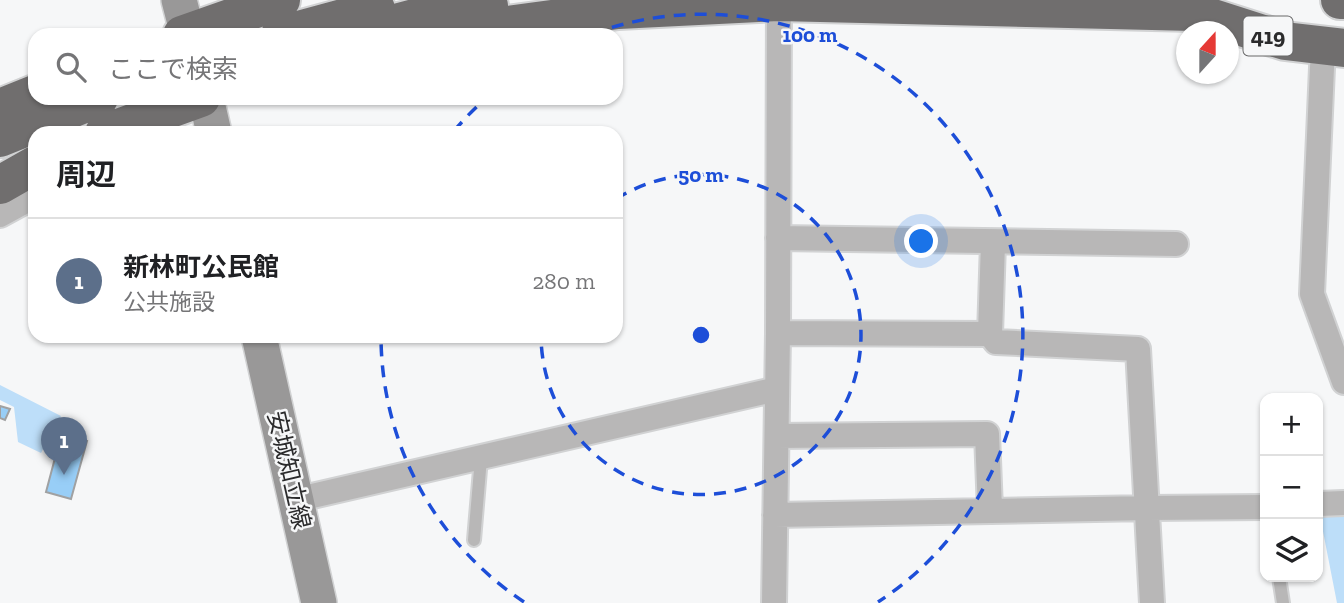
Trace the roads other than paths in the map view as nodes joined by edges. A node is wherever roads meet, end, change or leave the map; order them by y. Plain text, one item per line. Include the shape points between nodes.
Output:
1 (281, 0) edge
2 (414, 0) edge
3 (529, 0) edge
4 (779, 1) edge
5 (184, 26) edge
6 (305, 28) edge
7 (377, 28) edge
8 (486, 28) edge
9 (1337, 40) edge
10 (28, 97) edge
11 (82, 105) edge
12 (133, 105) edge
13 (184, 105) edge
14 (206, 105) edge
15 (0, 107) edge
16 (30, 126) edge
17 (78, 126) edge
18 (124, 126) edge
19 (212, 126) edge
20 (28, 127) edge
21 (0, 138) edge
22 (28, 147) edge
23 (0, 161) edge
24 (28, 169) edge
25 (0, 185) edge
26 (28, 196) edge
27 (0, 215) edge
28 (778, 238) junction
29 (993, 243) junction
30 (1176, 244) dead end
31 (778, 332) junction
32 (990, 334) junction
33 (261, 343) edge
34 (1344, 382) edge
35 (777, 389) junction
36 (777, 436) junction
37 (481, 457) junction
38 (295, 500) junction
39 (1344, 503) edge
40 (1323, 505) edge
41 (1260, 507) edge
42 (1147, 508) junction
43 (990, 510) junction
44 (775, 515) junction
45 (474, 540) dead end
46 (1280, 582) edge
47 (319, 603) edge
48 (774, 603) edge
49 (1152, 603) edge
50 (1283, 603) edge

1 - 5 highway
2 - 6 highway
3 - 7 highway via 422,16
4 - 8 highway, 419 via 618,10
4 - 9 highway, 419 via 1194,12 1284,41
4 - 28 street
9 - 34 street via 1312,294
10 - 15 highway
11 - 16 highway
12 - 17 highway
13 - 18 highway
14 - 19 main road
20 - 21 highway
22 - 23 highway
24 - 25 highway
26 - 27 street
28 - 29 street
28 - 31 street
29 - 30 street
29 - 32 street
31 - 32 street
31 - 35 street
32 - 42 street via 996,342 1138,349
33 - 38 main road, 安城知立線
35 - 36 street
35 - 37 street
36 - 43 street via 987,434
36 - 44 street
37 - 38 street
37 - 45 lane
38 - 47 main road, 安城知立線
39 - 40 street
41 - 42 street
42 - 43 street
42 - 49 street
43 - 44 street
44 - 48 street
46 - 50 lane

